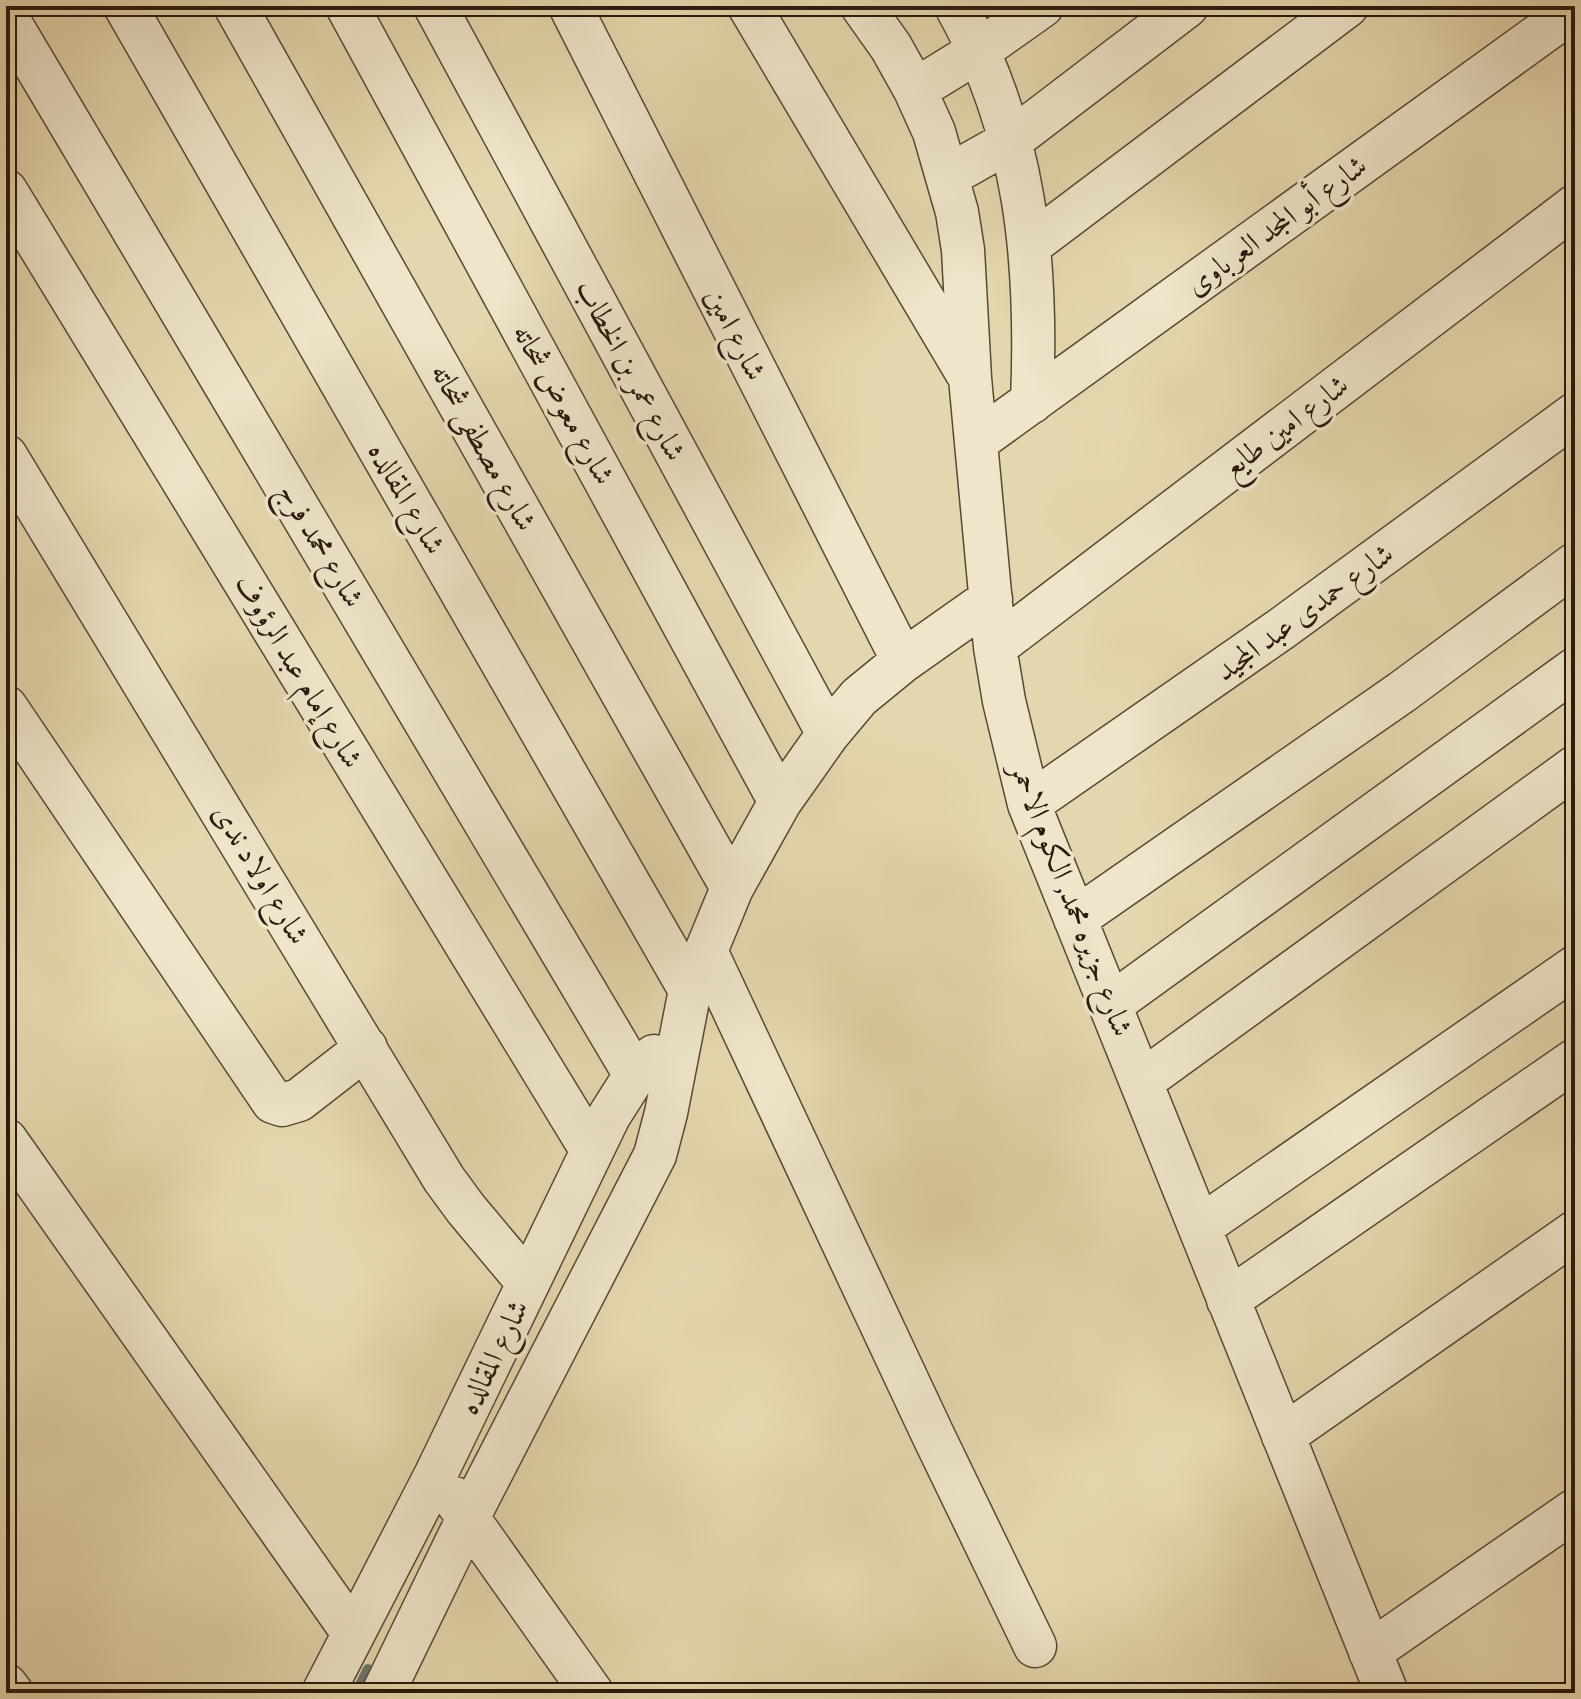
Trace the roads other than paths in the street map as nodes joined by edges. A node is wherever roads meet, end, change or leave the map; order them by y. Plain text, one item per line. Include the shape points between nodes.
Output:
1 (125, 6) edge
2 (235, 6) edge
3 (347, 6) edge
4 (435, 6) edge
5 (570, 6) edge
6 (749, 6) edge
7 (862, 6) edge
8 (956, 6) edge
9 (1042, 6) edge
10 (1187, 6) edge
11 (1347, 6) edge
12 (1575, 9) edge
13 (6, 16) edge
14 (980, 50) junction
15 (915, 90) junction
16 (1010, 141) junction
17 (948, 176) junction
18 (6, 191) edge
19 (1575, 206) edge
20 (1030, 245) junction
21 (970, 378) junction
22 (1032, 402) junction
23 (1575, 414) edge
24 (977, 441) junction
25 (6, 456) edge
26 (1575, 564) edge
27 (991, 599) junction
28 (995, 647) junction
29 (903, 661) junction
30 (1575, 669) edge
31 (6, 707) edge
32 (828, 734) junction
33 (1575, 767) edge
34 (780, 802) junction
35 (1029, 804) junction
36 (732, 888) junction
37 (1075, 919) junction
38 (706, 951) junction
39 (1575, 967) edge
40 (690, 990) junction
41 (1110, 1005) junction
42 (681, 1036) junction
43 (366, 1048) junction
44 (1575, 1060) edge
45 (635, 1075) junction
46 (1141, 1082) junction
47 (6, 1140) edge
48 (592, 1151) junction
49 (1200, 1227) junction
50 (1575, 1232) edge
51 (528, 1283) junction
52 (1228, 1300) junction
53 (1283, 1436) junction
54 (436, 1474) junction
55 (1575, 1510) edge
56 (468, 1518) junction
57 (353, 1633) junction
58 (1035, 1646) dead end
59 (1370, 1652) junction
60 (399, 1684) edge
61 (6, 1685) edge
62 (12, 1693) edge
63 (323, 1693) edge
64 (592, 1693) edge
65 (1387, 1693) edge

1 - 40 street, شارع المقالده
2 - 36 street, شارع مصطفى شحاته
3 - 34 street, شارع معوض شحاته
4 - 32 street, شارع عمر بن الخطاب
5 - 29 street, شارع امين
6 - 21 street
7 - 15 street, شارع جزيره محمد, الكوم الاحمر
8 - 14 street
9 - 14 street
10 - 16 street
11 - 20 street
12 - 22 street, شارع أبو المجد العرباوى
13 - 45 street, شارع محمد فرج
14 - 15 street
14 - 16 street
15 - 17 street, شارع جزيره محمد, الكوم الاحمر
16 - 17 street
16 - 20 street
17 - 21 street, شارع جزيره محمد, الكوم الاحمر via 963,250
18 - 48 street, شارع إمام عبد الرؤوف
19 - 28 street, شارع امين طايع
20 - 22 street
21 - 24 street, شارع جزيره محمد, الكوم الاحمر
22 - 24 street, شارع أبو المجد العرباوى
23 - 35 street, شارع حمدى عبد المجيد via 1281,629
24 - 27 street, شارع جزيره محمد, الكوم الاحمر
25 - 43 street, شارع اولاد ندى
26 - 37 street via 1389,701
27 - 28 street, شارع جزيره محمد, الكوم الاحمر
27 - 29 street, شارع المقالده
28 - 35 street, شارع جزيره محمد, الكوم الاحمر
29 - 32 street, شارع المقالده via 859,697
30 - 41 street
31 - 43 street via 273,1102 299,1100
32 - 34 street, شارع المقالده
33 - 46 street
34 - 36 street, شارع المقالده
35 - 37 street, شارع جزيره محمد, الكوم الاحمر
36 - 38 street, شارع المقالده
37 - 41 street, شارع جزيره محمد, الكوم الاحمر
38 - 40 street, شارع المقالده
38 - 58 street
39 - 49 street
40 - 42 street, شارع المقالده
41 - 46 street, شارع جزيره محمد, الكوم الاحمر
42 - 45 street, شارع المقالده
42 - 56 street, شارع المقالده via 655,1155
43 - 51 street, شارع اولاد ندى via 444,1179
44 - 52 street
45 - 48 street, شارع المقالده
46 - 49 street, شارع جزيره محمد, الكوم الاحمر
47 - 57 street
48 - 51 street, شارع المقالده
49 - 52 street, شارع جزيره محمد, الكوم الاحمر
50 - 53 street
51 - 54 street, شارع المقالده
52 - 53 street, شارع جزيره محمد, الكوم الاحمر
53 - 59 street, شارع جزيره محمد, الكوم الاحمر
54 - 56 street
54 - 57 street, شارع المقالده
55 - 59 street
56 - 60 street, شارع المقالده
56 - 64 street
57 - 63 street, شارع المقالده
59 - 65 street, شارع جزيره محمد, الكوم الاحمر
61 - 62 street

